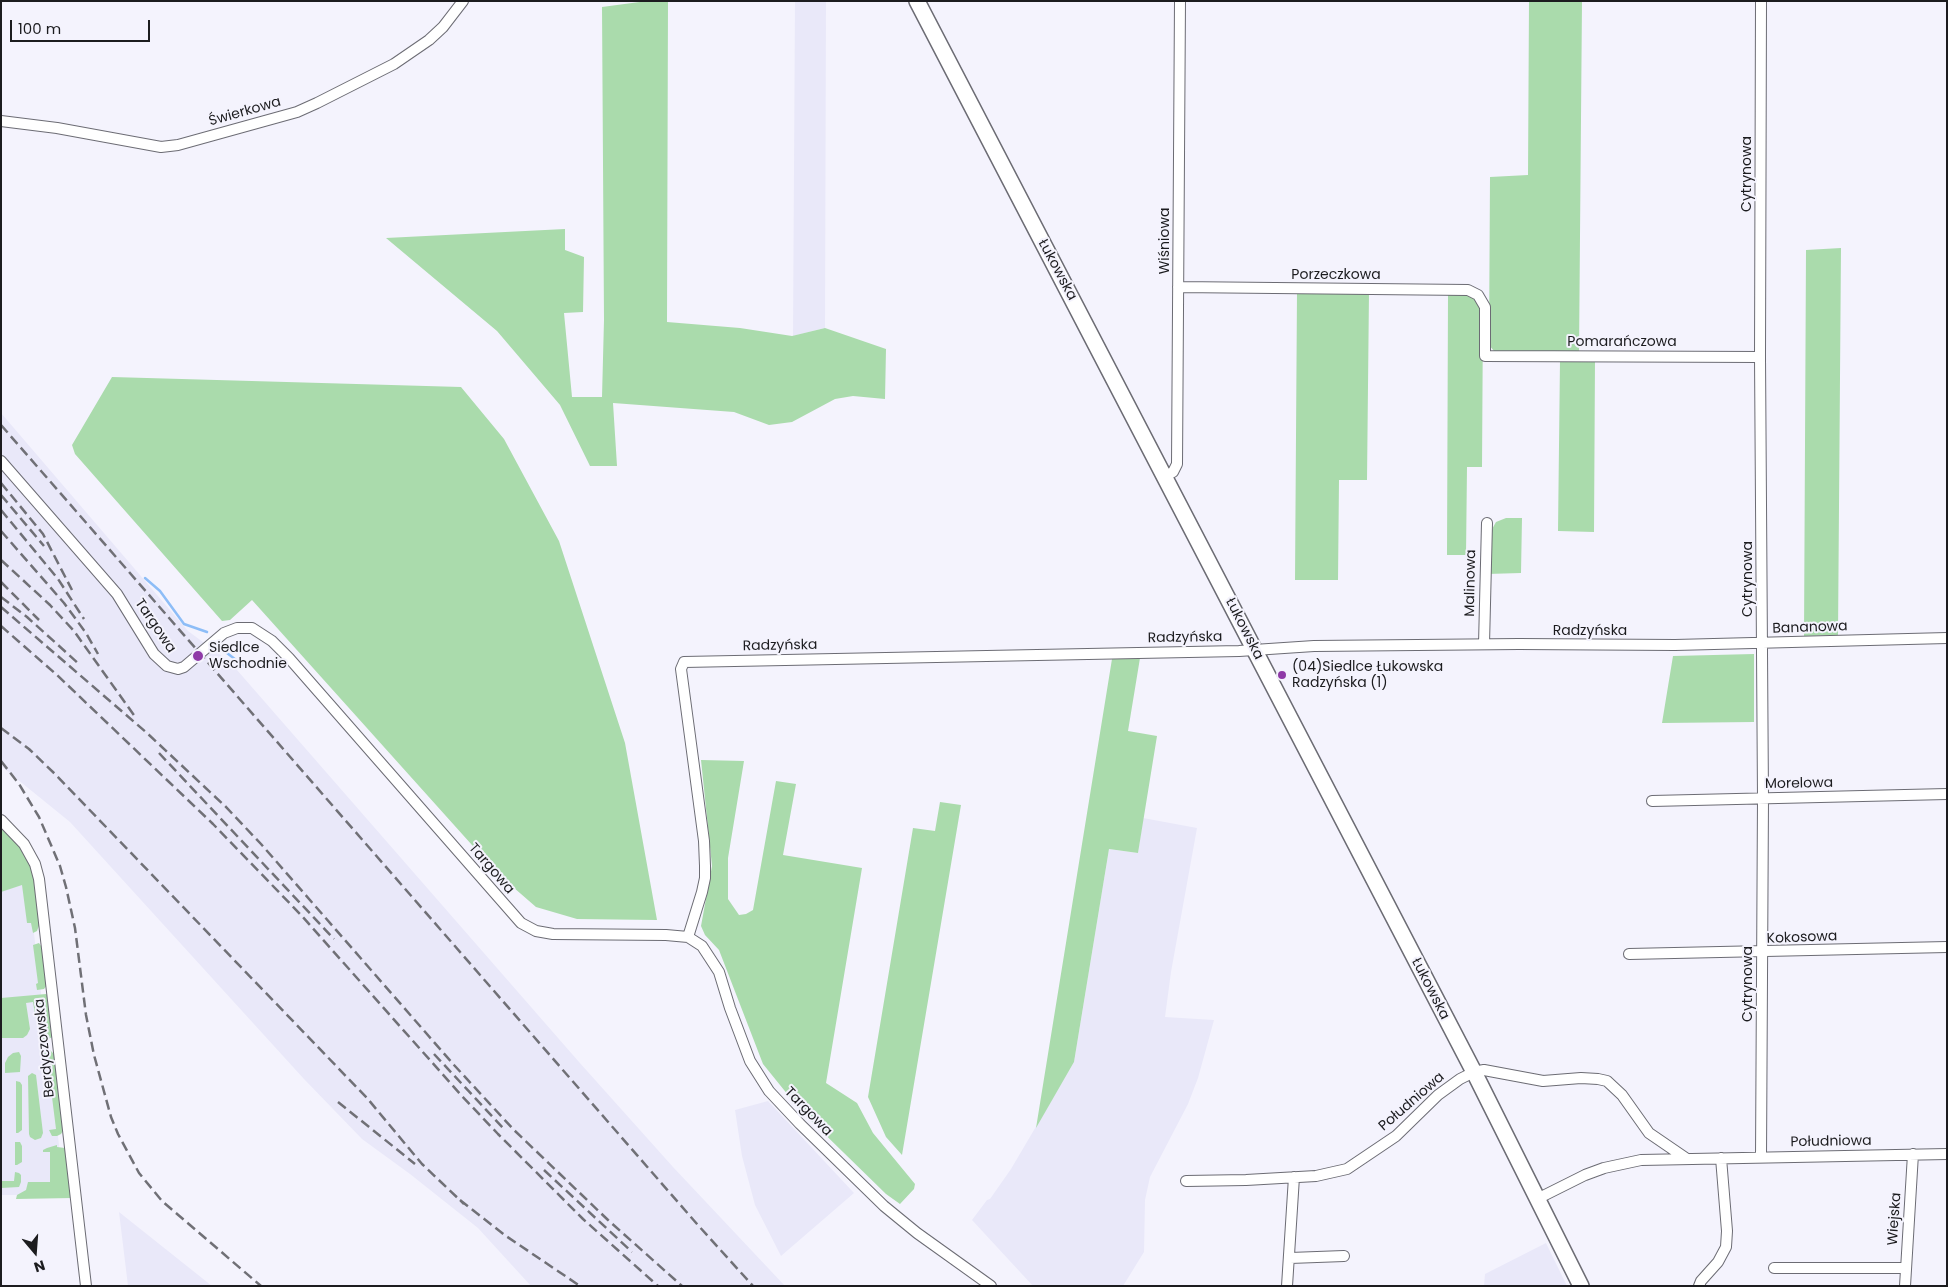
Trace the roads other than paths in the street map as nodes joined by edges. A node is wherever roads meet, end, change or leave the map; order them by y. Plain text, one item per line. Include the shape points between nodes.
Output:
1 (463, 1) edge
2 (917, 1) edge
3 (1180, 1) edge
4 (1761, 1) edge
5 (1, 120) edge
6 (1178, 287) junction
7 (1485, 356) joint
8 (1760, 357) junction
9 (1, 461) edge
10 (1166, 476) junction
11 (1487, 523) dead end
12 (1947, 638) edge
13 (1484, 644) junction
14 (1762, 644) junction
15 (1675, 645) joint
16 (1254, 650) junction
17 (1947, 794) edge
18 (1763, 798) junction
19 (1652, 801) dead end
20 (1, 820) edge
21 (688, 937) junction
22 (1947, 947) edge
23 (1762, 952) junction
24 (1629, 954) dead end
25 (1474, 1072) junction
26 (1913, 1154) junction
27 (1947, 1154) edge
28 (1761, 1157) junction
29 (1721, 1158) junction
30 (1687, 1159) junction
31 (1294, 1177) junction
32 (1186, 1181) dead end
33 (1537, 1198) junction
34 (1344, 1256) dead end
35 (1290, 1258) junction
36 (1774, 1268) dead end
37 (1906, 1268) junction
38 (86, 1286) edge
39 (991, 1286) edge
40 (1287, 1286) edge
41 (1580, 1286) edge
42 (1699, 1286) edge
43 (1905, 1286) edge

1 - 5 street, Świerkowa via 430,40 394,64 297,112 178,145 161,147
2 - 10 main road, Łukowska
3 - 6 street, Wiśniowa
4 - 8 street, Cytrynowa
6 - 7 street, Porzeczkowa via 1468,290 1478,294 1485,307
6 - 10 street, Wiśniowa via 1177,464
7 - 8 street, Pomarańczowa
8 - 14 street, Cytrynowa
9 - 21 street, Targowa via 117,594 154,654 167,666 184,668 224,633 237,628 252,628 272,641 521,923 536,931 553,934
10 - 16 main road, Łukowska
11 - 13 street, Malinowa
12 - 14 street, Bananowa
13 - 15 street, Radzyńska
13 - 16 street, Radzyńska
14 - 15 street, Bananowa
14 - 18 street, Cytrynowa
16 - 21 street, Radzyńska via 684,662 681,669 704,841 705,878
16 - 25 main road, Łukowska
17 - 18 street, Morelowa
18 - 19 street, Morelowa
18 - 23 street, Cytrynowa
20 - 38 street, Berdyczowska via 24,844 39,879
21 - 39 street, Targowa via 702,946 718,972 750,1061 770,1091 884,1206
22 - 23 street, Kokosowa
23 - 24 street, Kokosowa
23 - 28 street, Cytrynowa
25 - 30 street via 1494,1071 1543,1081 1598,1078 1607,1081 1622,1095 1649,1133
25 - 31 street, Południowa via 1438,1095 1396,1136 1355,1165 1330,1174
25 - 33 main road, Łukowska
26 - 27 street, Południowa
26 - 28 street, Południowa
26 - 37 street, Wiejska
28 - 29 street, Południowa
29 - 30 street, Południowa
29 - 42 street via 1726,1247
30 - 33 street, Południowa via 1641,1160 1604,1168
31 - 32 street, Południowa
31 - 35 street
33 - 41 main road, Łukowska
34 - 35 street
35 - 40 street
36 - 37 street
37 - 43 street, Wiejska

